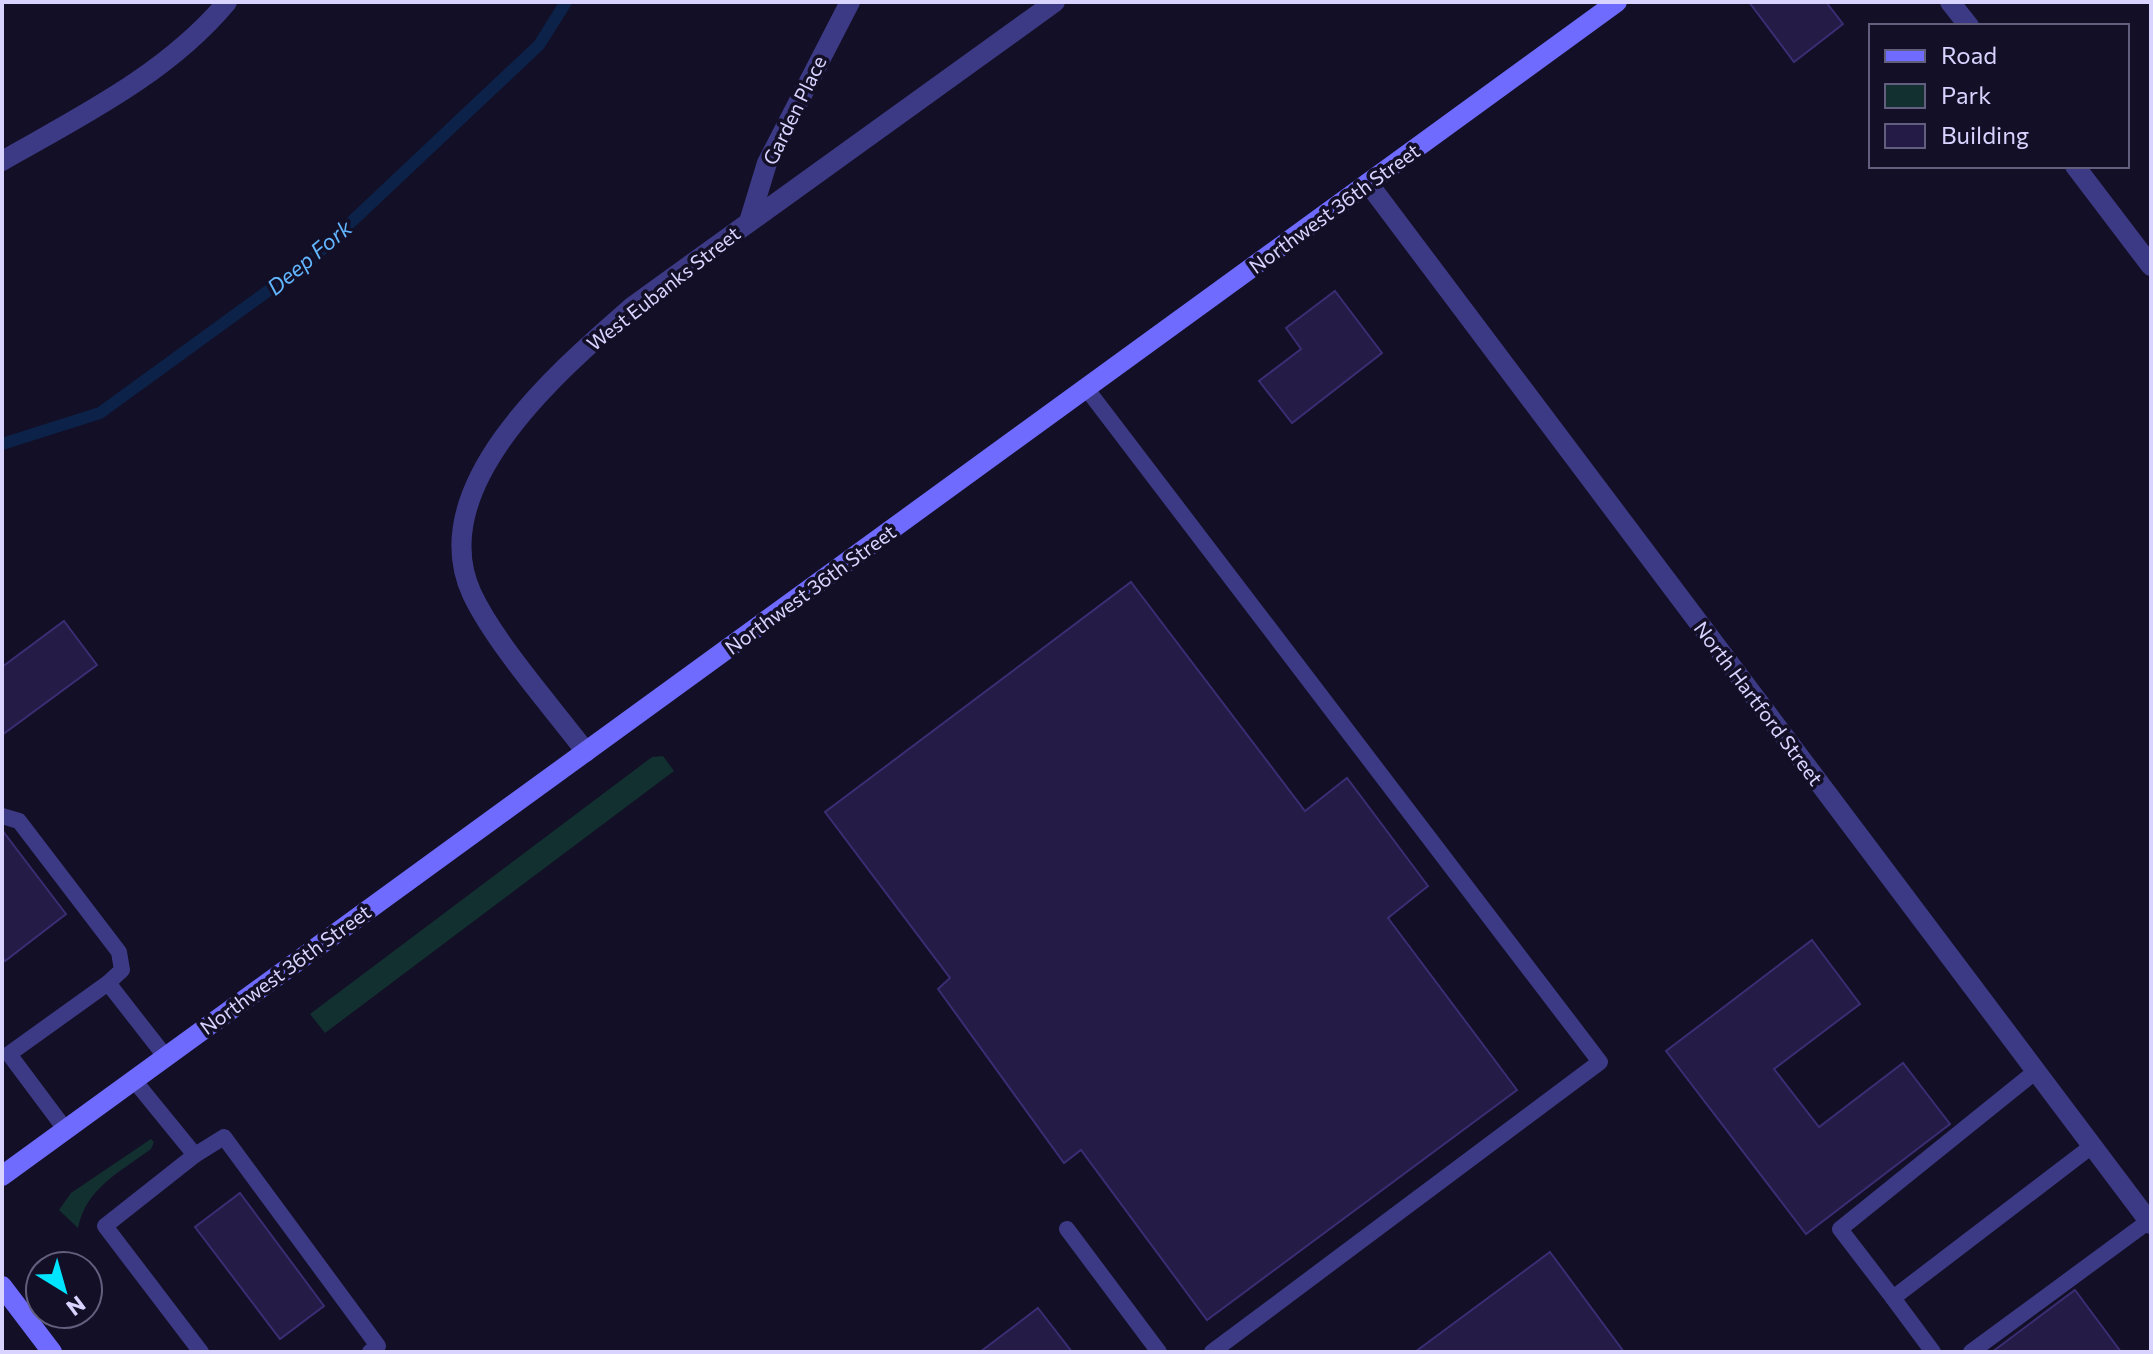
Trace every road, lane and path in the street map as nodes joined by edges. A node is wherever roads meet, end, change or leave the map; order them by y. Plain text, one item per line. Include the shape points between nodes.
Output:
1 (227, 2) edge
2 (850, 2) edge
3 (1055, 2) edge
4 (1617, 2) edge
5 (1950, 2) edge
6 (1967, 24) edge
7 (2, 161) edge
8 (2077, 168) edge
9 (1368, 183) junction
10 (749, 222) junction
11 (2151, 266) edge
12 (1086, 388) junction
13 (586, 752) junction
14 (2, 816) edge
15 (108, 983) junction
16 (6, 1049) edge
17 (165, 1056) junction
18 (2036, 1071) junction
19 (133, 1079) junction
20 (65, 1129) junction
21 (2092, 1146) junction
22 (195, 1155) junction
23 (2, 1176) edge
24 (2150, 1222) edge
25 (1067, 1229) dead end
26 (2, 1286) edge
27 (1893, 1298) junction
28 (377, 1350) edge
29 (52, 1352) edge
30 (201, 1352) edge
31 (1159, 1352) edge
32 (1212, 1352) edge
33 (1933, 1352) edge
34 (1971, 1352) edge

1 - 7 street via 182,47 138,79
2 - 10 street, Garden Place via 767,163
3 - 10 street, West Eubanks Street
4 - 9 main road, Northwest 36th Street
5 - 6 street
8 - 11 street
9 - 12 main road, Northwest 36th Street
9 - 18 street, North Hartford Street
10 - 13 street, West Eubanks Street via 633,306 579,354 489,458 469,499 462,558 472,594
12 - 13 main road, Northwest 36th Street
12 - 32 lane via 1600,1062
13 - 17 main road, Northwest 36th Street
14 - 15 lane via 19,821 119,952 122,970
15 - 16 lane
15 - 17 lane
16 - 20 lane
17 - 19 main road, Northwest 36th Street
18 - 21 street, North Hartford Street
18 - 27 lane via 1840,1229
19 - 20 main road, Northwest 36th Street
19 - 22 lane
20 - 23 main road, Northwest 36th Street
21 - 24 street, North Hartford Street
21 - 27 lane
22 - 28 lane via 224,1137
22 - 30 lane via 105,1226
24 - 34 lane
25 - 31 lane
26 - 29 main road
27 - 33 lane

